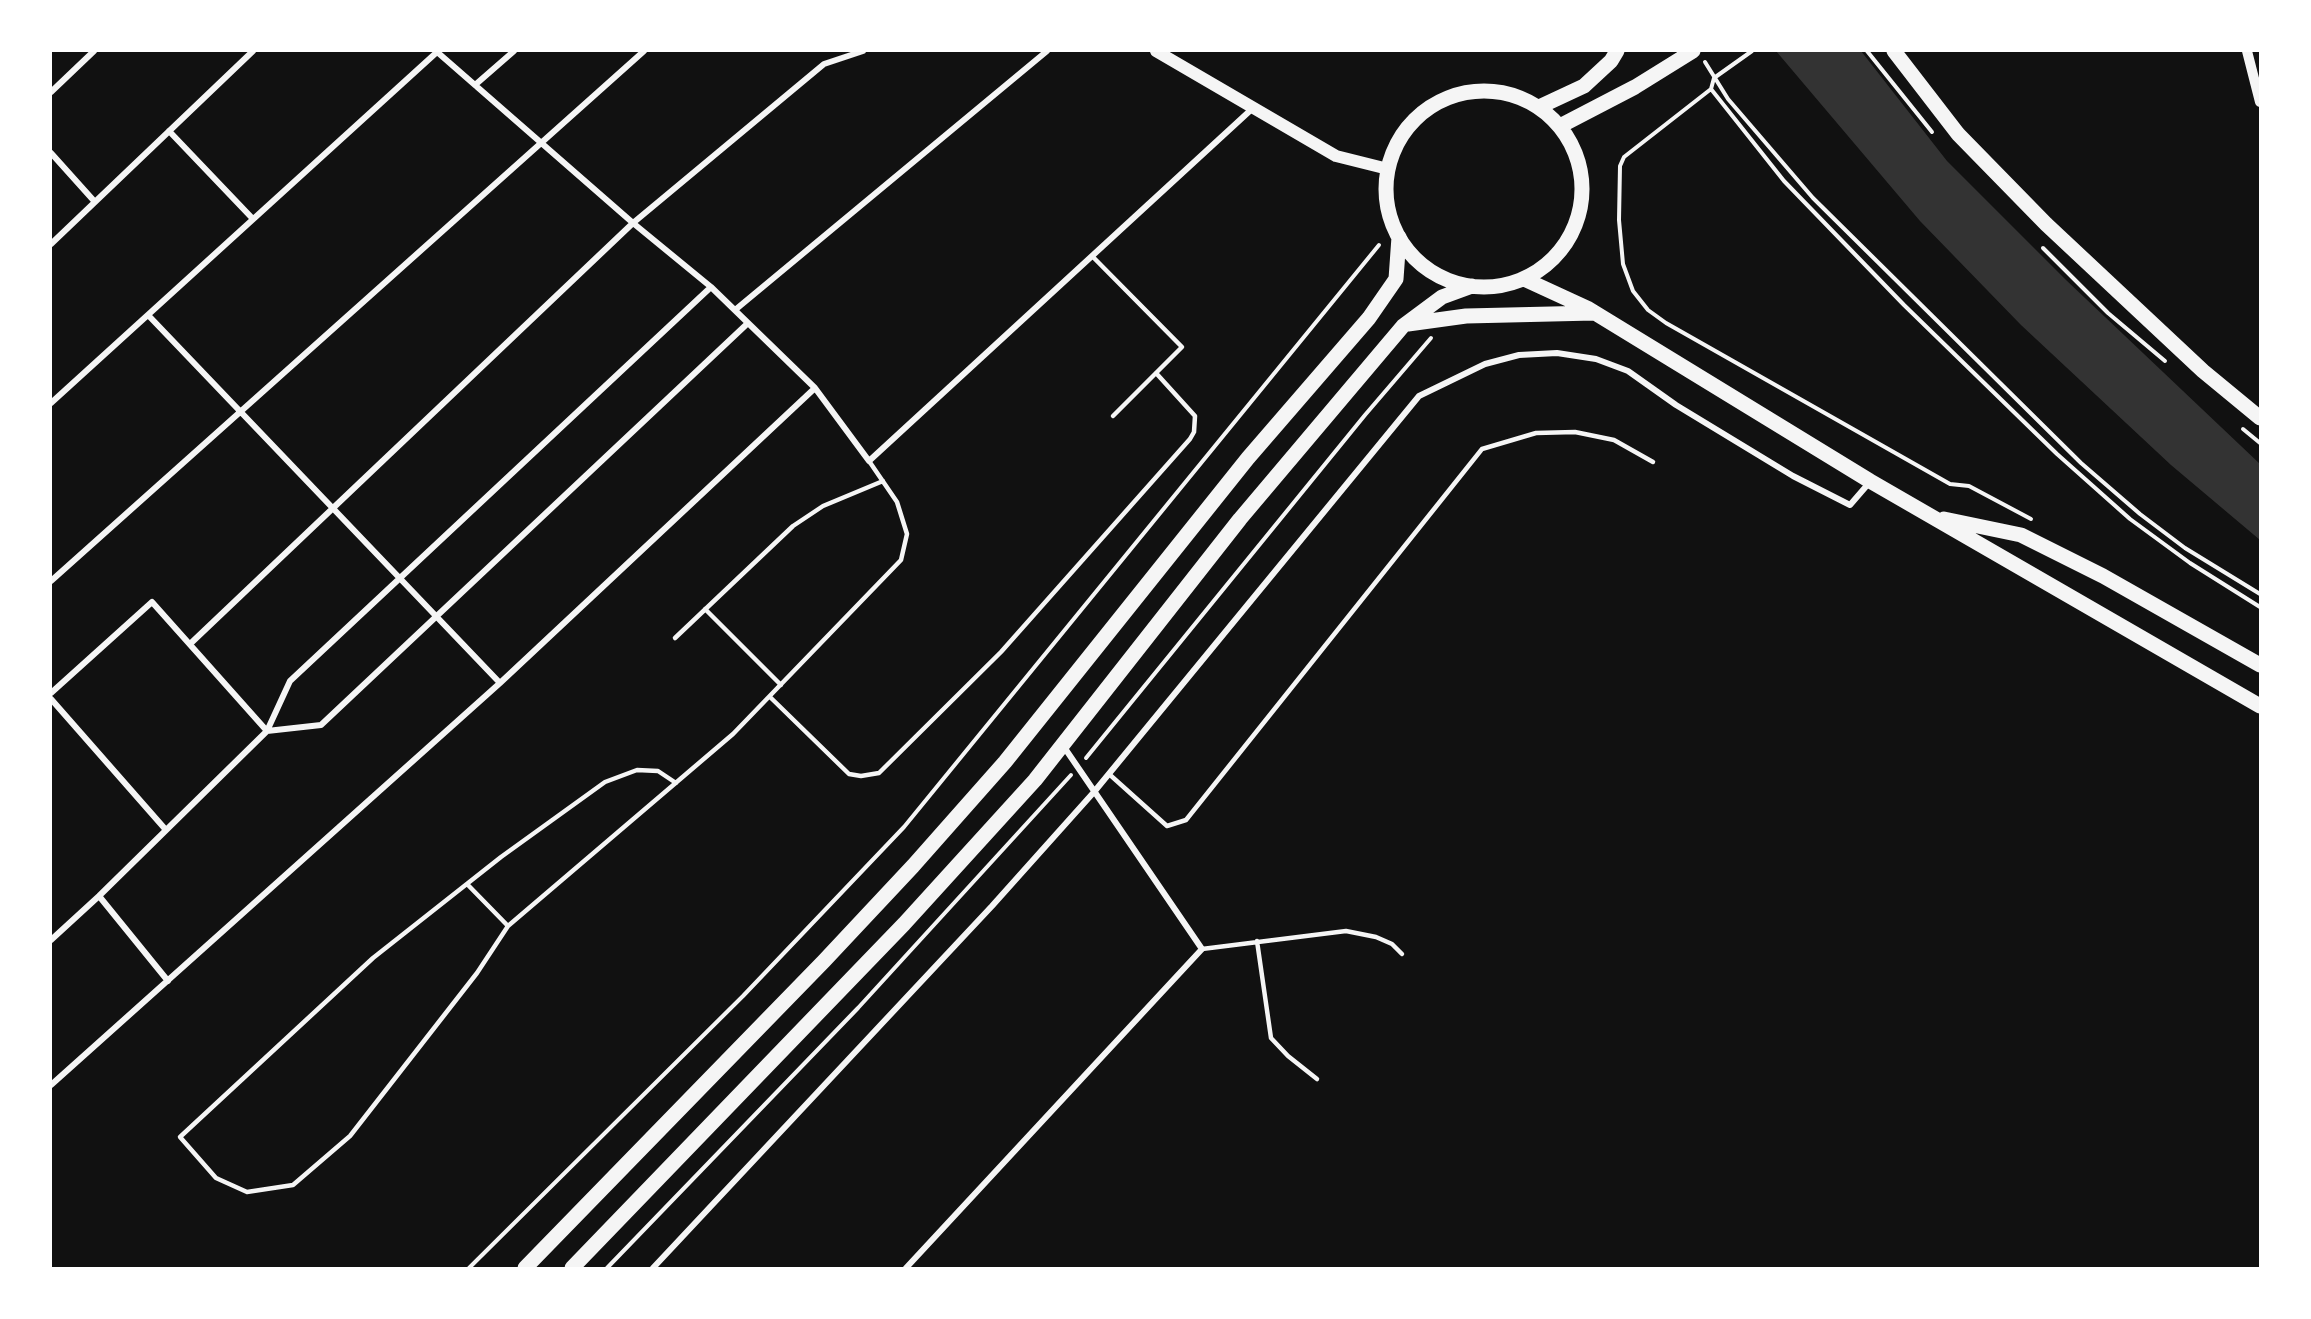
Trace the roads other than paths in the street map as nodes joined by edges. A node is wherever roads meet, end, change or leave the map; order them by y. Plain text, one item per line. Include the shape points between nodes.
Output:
1 (94, 51) edge
2 (253, 51) edge
3 (514, 51) edge
4 (644, 51) edge
5 (863, 51) edge
6 (1047, 51) edge
7 (1617, 51) edge
8 (1894, 51) edge
9 (2247, 51) edge
10 (437, 52) edge
11 (1160, 52) edge
12 (1698, 55) edge
13 (475, 85) junction
14 (51, 92) edge
15 (2260, 102) edge
16 (1539, 106) junction
17 (1252, 108) junction
18 (1560, 126) junction
19 (169, 131) junction
20 (541, 144) junction
21 (51, 153) edge
22 (1388, 169) junction
23 (95, 202) junction
24 (253, 219) junction
25 (633, 224) junction
26 (1399, 237) junction
27 (51, 244) edge
28 (1092, 256) junction
29 (1524, 279) junction
30 (1472, 286) junction
31 (711, 287) junction
32 (735, 310) junction
33 (1597, 313) junction
34 (148, 315) junction
35 (748, 323) junction
36 (1406, 324) junction
37 (1156, 373) junction
38 (815, 388) junction
39 (51, 403) edge
40 (241, 412) junction
41 (1113, 416) dead end
42 (2260, 418) edge
43 (869, 461) junction
44 (1653, 462) dead end
45 (883, 481) junction
46 (1870, 481) junction
47 (333, 508) junction
48 (1932, 517) junction
49 (400, 578) junction
50 (51, 581) edge
51 (705, 609) junction
52 (436, 616) junction
53 (675, 638) dead end
54 (190, 644) junction
55 (2260, 665) edge
56 (500, 682) junction
57 (781, 686) junction
58 (51, 693) edge
59 (771, 697) junction
60 (51, 699) edge
61 (2260, 706) edge
62 (267, 731) junction
63 (1062, 745) junction
64 (1109, 774) junction
65 (676, 783) junction
66 (1094, 792) junction
67 (166, 830) junction
68 (467, 884) junction
69 (99, 897) junction
70 (508, 926) junction
71 (51, 940) edge
72 (1257, 941) junction
73 (1202, 948) junction
74 (1402, 954) dead end
75 (168, 981) junction
76 (1317, 1079) dead end
77 (51, 1085) edge
78 (525, 1268) edge
79 (572, 1268) edge
80 (653, 1268) edge
81 (906, 1268) edge

1 - 14 street
2 - 19 street
3 - 13 street
4 - 20 street
5 - 25 street via 824,64
6 - 32 street
7 - 16 main road via 1584,86
8 - 42 main road via 1958,134 2046,224 2203,371
9 - 15 street
10 - 13 street
10 - 24 street
11 - 17 main road
12 - 18 main road via 1675,61
13 - 20 street
16 - 18 main road
16 - 22 main road via 1502,92 1462,93 1443,100 1411,124 1396,145
17 - 22 main road via 1336,156
17 - 28 street
18 - 29 main road via 1581,171 1580,209 1562,248
19 - 23 street
19 - 24 street
20 - 25 street
20 - 40 street
21 - 23 street
22 - 26 main road via 1386,195
23 - 27 street
24 - 34 street
25 - 31 street
25 - 47 street
26 - 30 main road via 1413,257 1431,272
26 - 78 main road via 1396,279 1369,318 1248,458 1005,762 848,935
28 - 37 lane via 1182,347
28 - 43 street
29 - 30 main road via 1493,287
29 - 33 main road
30 - 36 main road via 1442,297
31 - 32 street
31 - 49 street
32 - 35 street
33 - 36 main road via 1466,316
33 - 46 main road
34 - 39 street
34 - 40 street
35 - 38 street
35 - 52 street
36 - 63 main road via 1240,519
37 - 41 lane
37 - 59 lane via 1195,416 1190,439 1001,652 879,773 849,774
38 - 43 street
38 - 56 street
40 - 47 street
40 - 50 street
43 - 45 lane
44 - 64 lane via 1614,440 1575,432 1536,433 1482,449 1186,820 1167,826
45 - 51 lane via 823,506 793,526
45 - 57 lane via 897,502 907,534 901,560
46 - 48 main road
46 - 64 street via 1850,505 1793,476 1628,371 1596,359 1557,353 1519,355 1485,364 1419,396
47 - 49 street
47 - 54 street
48 - 55 main road via 2021,535 2103,576
48 - 61 main road
49 - 52 street
49 - 62 street via 290,681
51 - 53 lane
51 - 57 lane
52 - 56 street
52 - 62 street via 321,725
54 - 58 street via 152,602
54 - 62 street
56 - 75 street
57 - 59 lane
59 - 65 lane
60 - 67 street
62 - 67 street
63 - 66 street
63 - 79 main road via 904,924
64 - 66 street
65 - 68 lane via 658,771 637,770 605,782
65 - 70 lane
66 - 73 street
66 - 80 street
67 - 69 street
68 - 70 lane
68 - 70 lane via 373,958 180,1137 216,1178 247,1192 293,1185 334,1150 350,1136 477,973
69 - 71 street
69 - 75 street
72 - 73 lane
72 - 74 lane via 1346,931 1376,937
72 - 76 lane via 1270,1038
73 - 81 street
75 - 77 street

